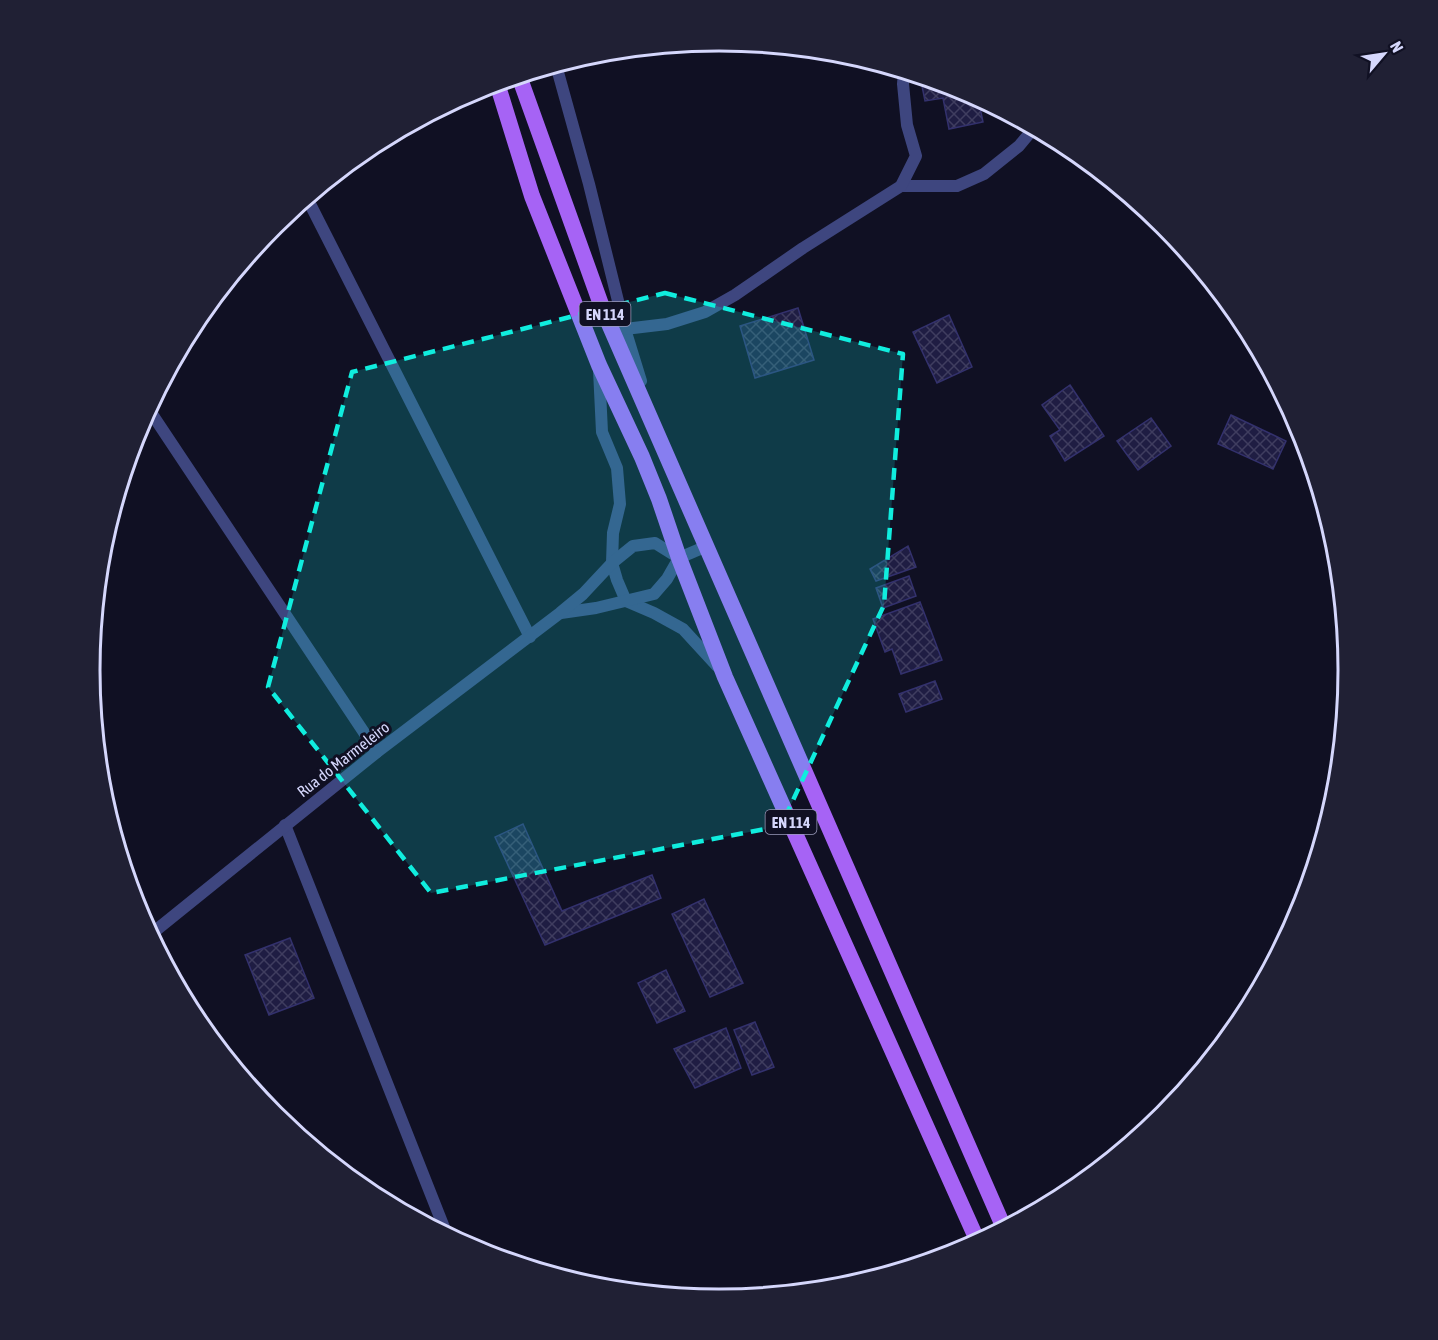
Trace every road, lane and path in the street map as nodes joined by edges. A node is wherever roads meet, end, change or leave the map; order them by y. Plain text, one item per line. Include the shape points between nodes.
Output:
1 (558, 72) edge
2 (903, 79) edge
3 (522, 83) edge
4 (500, 92) edge
5 (1029, 134) edge
6 (901, 186) junction
7 (311, 205) edge
8 (625, 329) junction
9 (599, 365) junction
10 (154, 417) edge
11 (656, 428) junction
12 (707, 546) junction
13 (679, 558) junction
14 (612, 562) junction
15 (626, 601) junction
16 (560, 613) junction
17 (530, 637) junction
18 (725, 676) junction
19 (377, 752) junction
20 (285, 825) junction
21 (157, 929) edge
22 (1001, 1221) edge
23 (443, 1224) edge
24 (974, 1234) edge

1 - 8 street
2 - 6 street via 915,156
3 - 11 main road, EN 114 via 603,310
4 - 9 main road, EN 114 via 532,196
5 - 6 street via 984,174 957,186
6 - 8 street via 705,312 667,324
7 - 17 street
8 - 11 street
9 - 13 main road, EN 114 via 642,457
9 - 14 street via 602,432 617,468 620,504
10 - 19 street
11 - 12 main road, EN 114
12 - 13 street
12 - 22 main road, EN 114
13 - 14 street, Rua do Marmeleiro via 655,543 633,546
13 - 15 street via 654,594
13 - 18 main road, EN 114
14 - 15 street
14 - 16 street, Rua do Marmeleiro
15 - 16 street
15 - 18 street via 682,629
16 - 17 street, Rua do Marmeleiro
17 - 19 street, Rua do Marmeleiro
18 - 24 main road, EN 114
19 - 20 street, Rua do Marmeleiro
20 - 21 street, Rua do Marmeleiro
20 - 23 street

